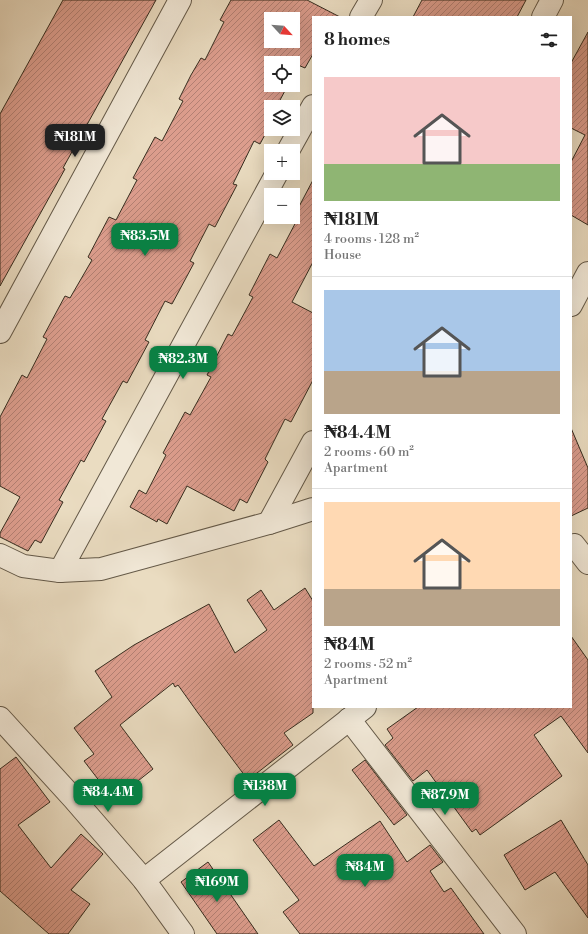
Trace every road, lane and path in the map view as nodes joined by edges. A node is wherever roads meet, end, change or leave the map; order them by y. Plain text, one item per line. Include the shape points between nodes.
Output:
1 (180, 0) edge
2 (371, 0) edge
3 (552, 0) edge
4 (362, 16) edge
5 (544, 16) edge
6 (312, 108) edge
7 (292, 144) edge
8 (272, 180) edge
9 (588, 273) edge
10 (572, 303) edge
11 (0, 332) edge
12 (312, 444) edge
13 (312, 509) edge
14 (269, 523) junction
15 (578, 543) edge
16 (0, 555) edge
17 (588, 563) edge
18 (60, 571) junction
19 (357, 713) edge
20 (0, 718) edge
21 (144, 880) junction
22 (183, 934) edge
23 (515, 934) edge

1 - 11 street
2 - 4 street
3 - 5 street
6 - 7 street
8 - 18 street
9 - 10 street
12 - 14 street
13 - 14 street
14 - 18 street via 101,569
15 - 17 street
16 - 18 street via 23,566
19 - 21 street
19 - 23 street
20 - 21 street
21 - 22 street

